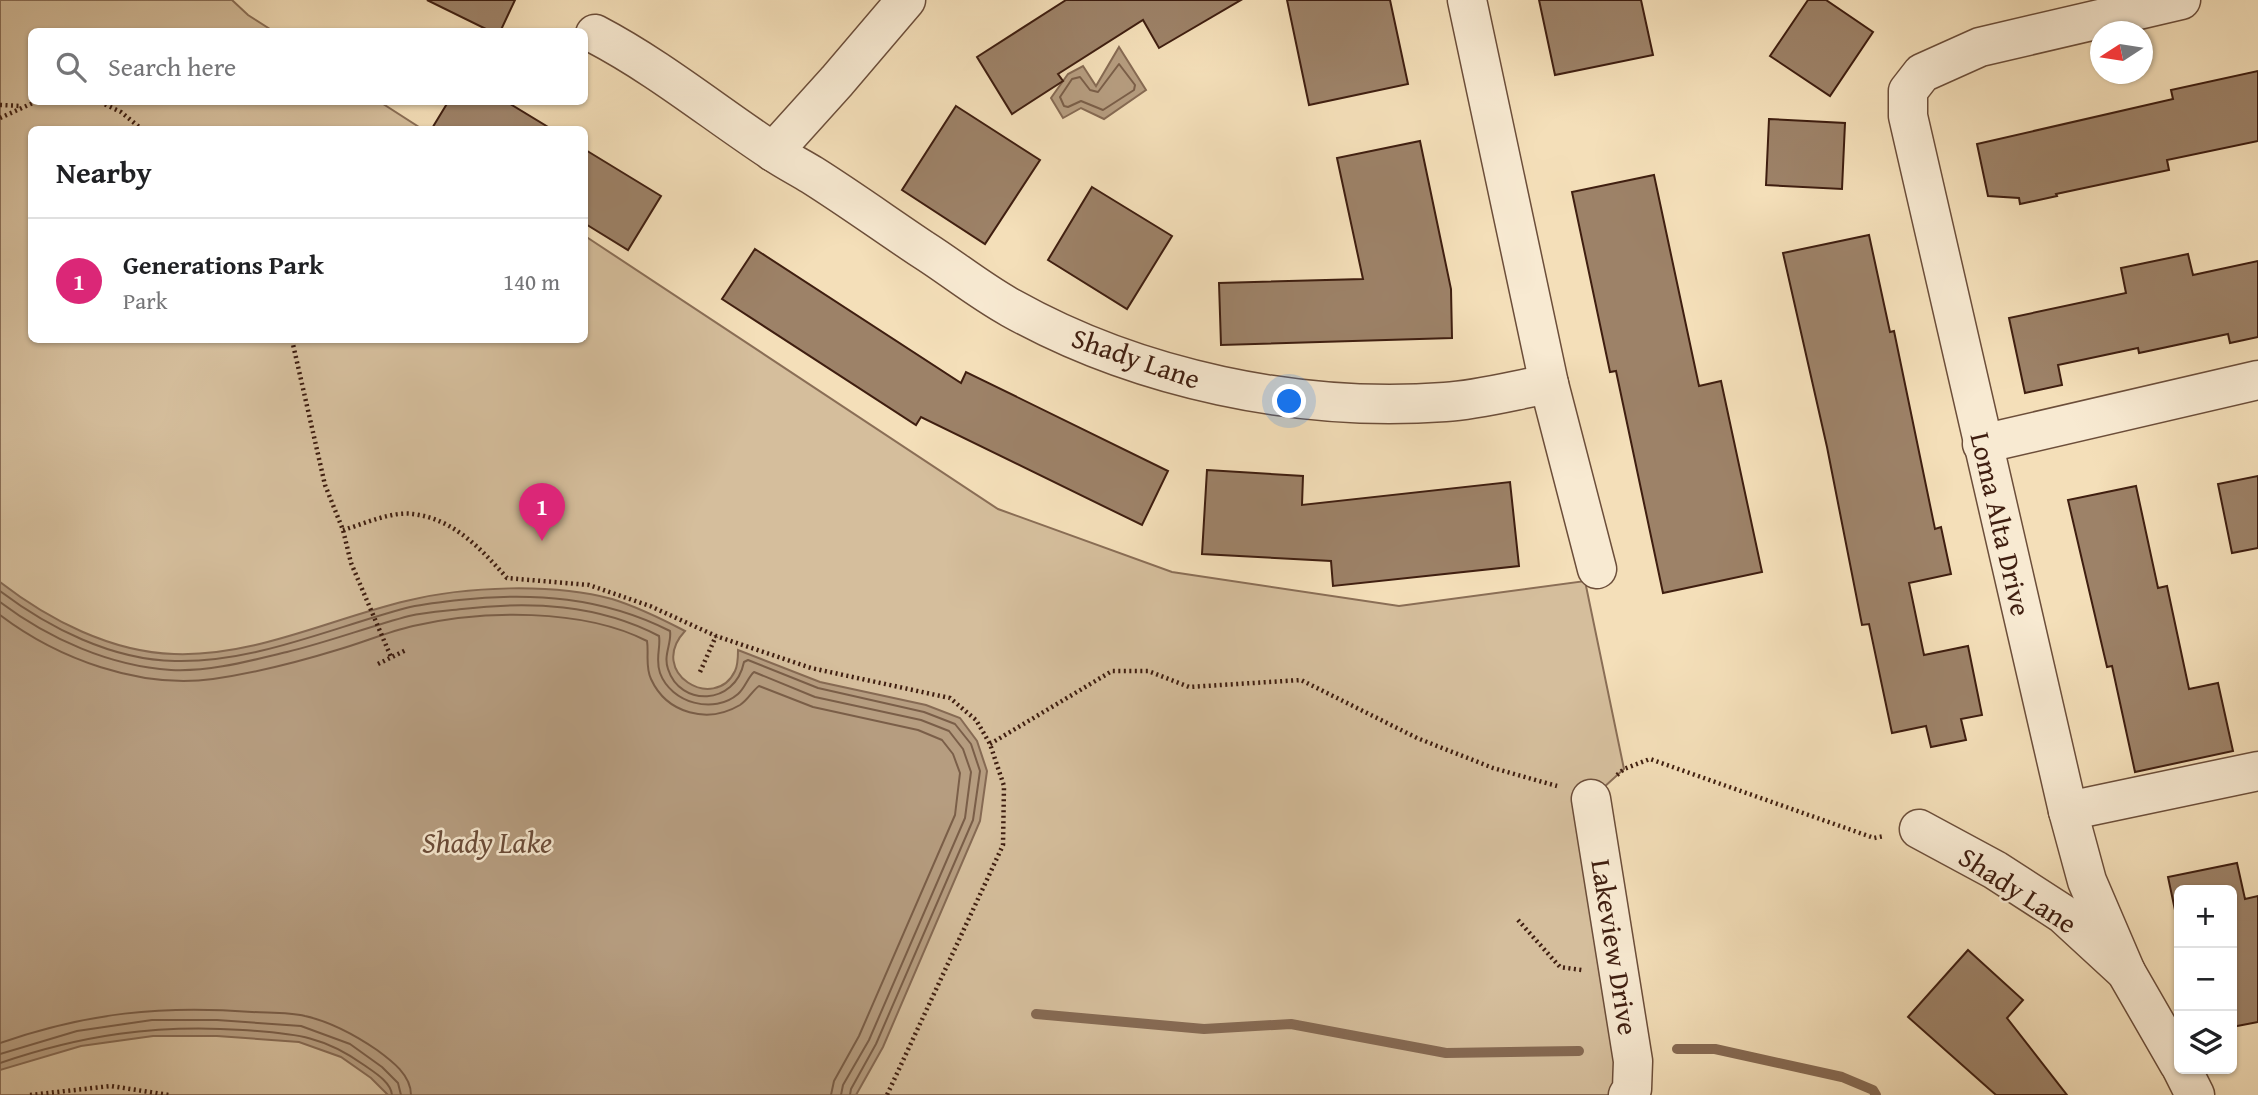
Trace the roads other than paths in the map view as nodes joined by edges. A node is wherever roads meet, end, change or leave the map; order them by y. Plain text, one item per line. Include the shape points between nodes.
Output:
1 (906, 0) edge
2 (1467, 0) edge
3 (2181, 0) edge
4 (595, 34) dead end
5 (773, 152) junction
6 (2258, 380) edge
7 (1549, 384) junction
8 (1982, 444) junction
9 (1597, 569) dead end
10 (2258, 771) edge
11 (1591, 799) road end
12 (2068, 811) junction
13 (1919, 829) road end
14 (2126, 972) junction
15 (2174, 1055) edge
16 (2184, 1074) edge
17 (1628, 1095) edge
18 (2195, 1095) edge

1 - 5 street
2 - 7 street
3 - 8 street, Loma Alta Drive via 1980,47 1922,73 1908,91 1908,116
4 - 5 street, Shady Lane
5 - 7 street, Shady Lane via 1009,307 1078,340 1158,370 1268,395 1390,404 1446,402
6 - 8 street
7 - 9 street
8 - 12 street, Loma Alta Drive
10 - 12 street
11 - 17 street, Lakeview Drive via 1633,1061
12 - 14 street, Loma Alta Drive via 2087,881
13 - 14 street, Shady Lane via 2063,914
14 - 15 street, Shady Lane
16 - 18 street

